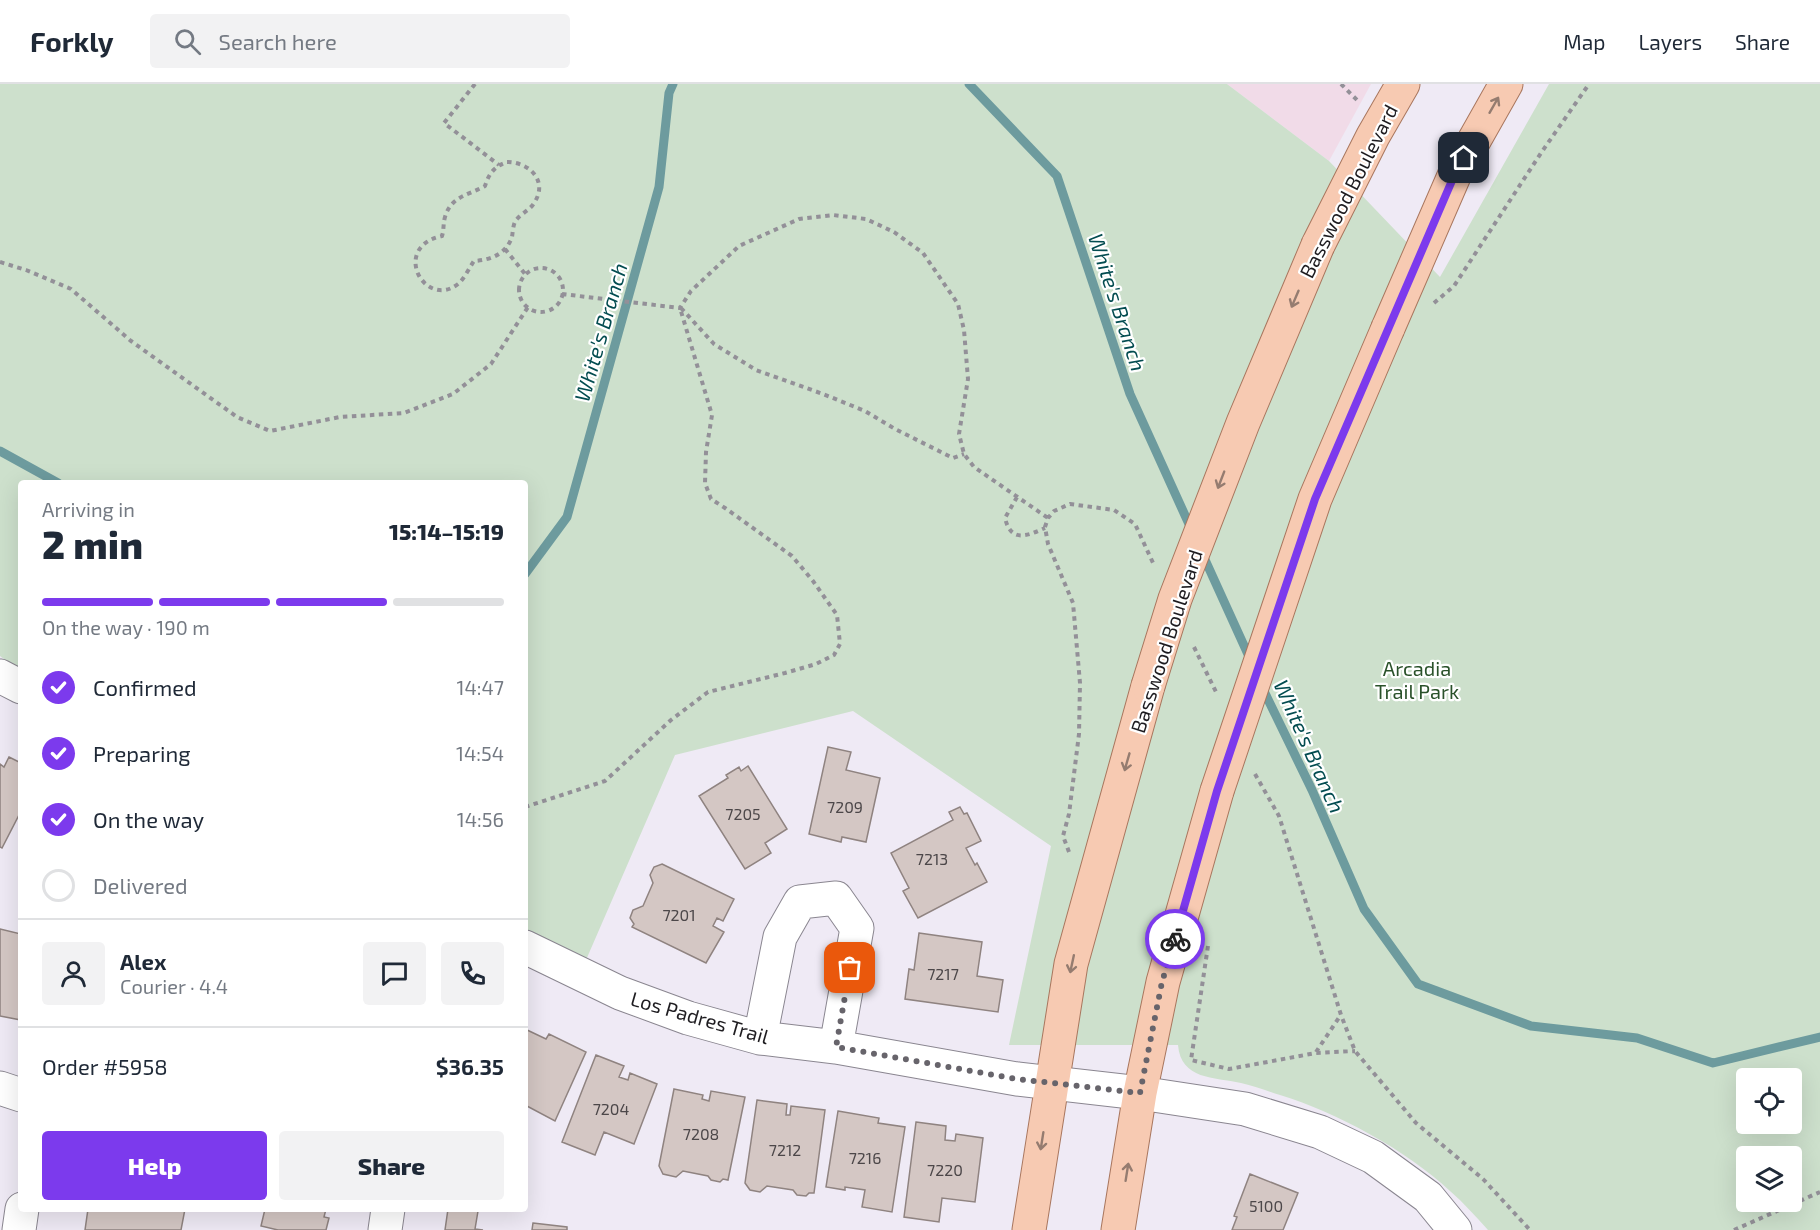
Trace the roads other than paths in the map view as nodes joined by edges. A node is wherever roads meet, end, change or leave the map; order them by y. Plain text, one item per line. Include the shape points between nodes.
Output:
1 (1403, 84) edge
2 (1506, 84) edge
3 (0, 676) edge
4 (18, 685) edge
5 (528, 948) edge
6 (760, 1038) junction
7 (836, 1047) junction
8 (1051, 1083) junction
9 (0, 1088) edge
10 (1140, 1093) junction
11 (18, 1094) edge
12 (22, 1212) edge
13 (388, 1212) edge
14 (19, 1230) edge
15 (385, 1230) edge
16 (1029, 1230) edge
17 (1118, 1230) edge
18 (1455, 1230) edge

1 -> 8 main road, Basswood Boulevard, bridge via 1318,245 1175,599 1071,964
10 -> 2 main road, bridge via 1162,982 1217,791 1315,499 1454,176
3 - 4 street
5 - 6 street, Los Padres Trail via 620,993
6 - 7 street, Los Padres Trail
6 - 7 street via 780,936 800,902 836,898 857,928
7 - 8 street, Los Padres Trail
8 - 10 street, Los Padres Trail
8 -> 16 main road, Basswood Boulevard
9 - 11 street
17 -> 10 main road
10 - 18 street, Los Padres Trail via 1245,1109 1320,1132 1373,1157 1428,1197
12 - 14 street
13 - 15 street

